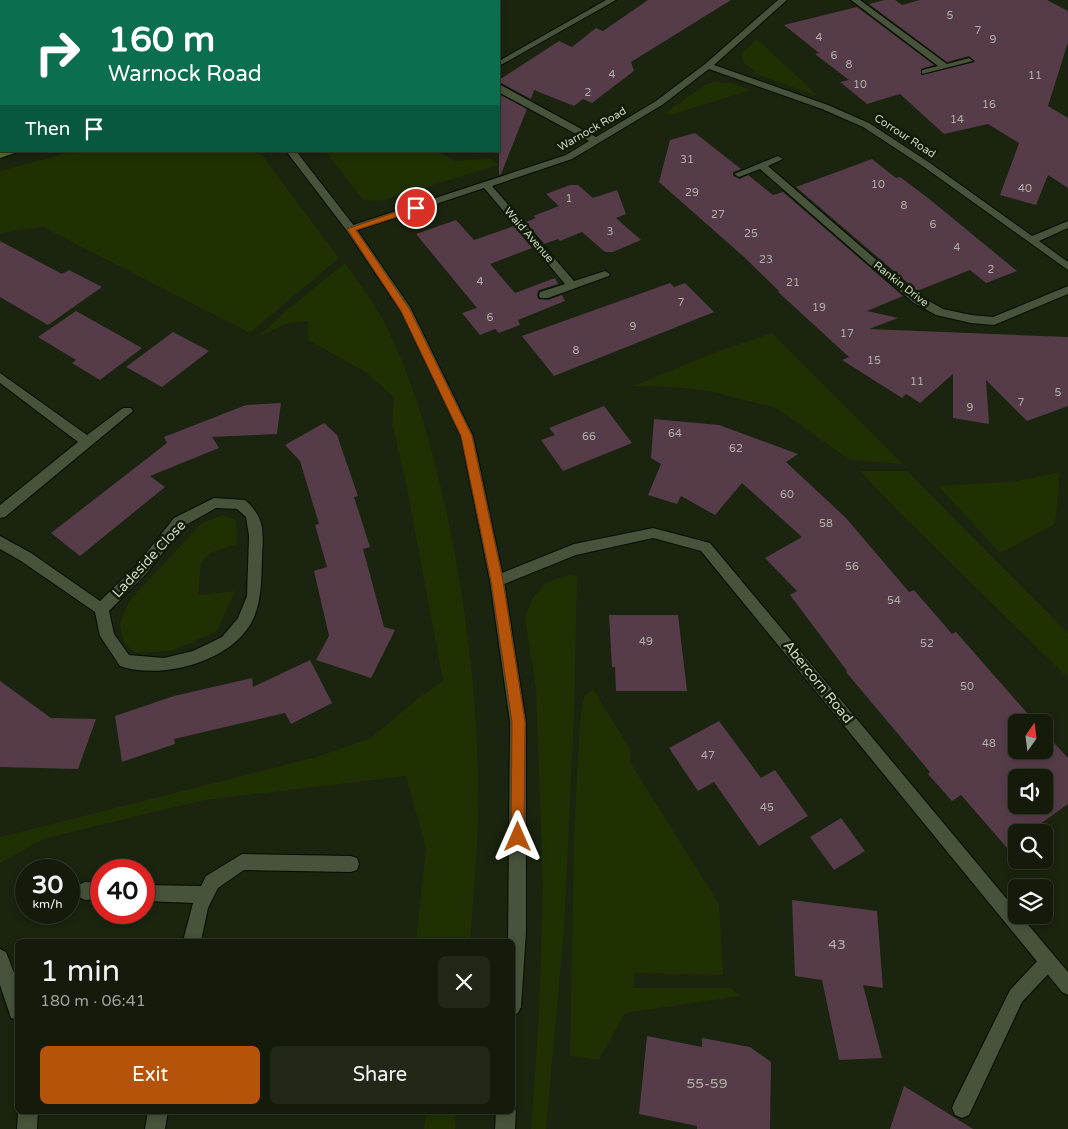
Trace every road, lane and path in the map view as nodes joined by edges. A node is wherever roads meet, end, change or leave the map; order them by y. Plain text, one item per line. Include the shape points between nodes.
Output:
1 (612, 0) edge
2 (783, 0) edge
3 (855, 0) edge
4 (969, 62) dead end
5 (500, 63) edge
6 (708, 66) junction
7 (945, 67) junction
8 (925, 72) dead end
9 (500, 88) edge
10 (597, 141) junction
11 (291, 152) edge
12 (778, 160) dead end
13 (762, 166) junction
14 (738, 174) dead end
15 (485, 184) junction
16 (1068, 224) edge
17 (351, 229) junction
18 (1033, 240) junction
19 (1068, 266) edge
20 (605, 274) dead end
21 (572, 285) junction
22 (1068, 290) edge
23 (544, 295) dead end
24 (0, 377) edge
25 (127, 411) dead end
26 (87, 442) junction
27 (0, 513) edge
28 (0, 542) edge
29 (497, 581) junction
30 (101, 609) junction
31 (351, 864) dead end
32 (155, 893) edge
33 (205, 895) junction
34 (192, 939) edge
35 (0, 958) edge
36 (515, 962) edge
37 (1047, 963) junction
38 (1068, 986) edge
39 (15, 1002) edge
40 (962, 1108) dead end
41 (28, 1114) edge
42 (157, 1114) edge
43 (506, 1114) edge
44 (27, 1129) edge
45 (154, 1129) edge
46 (505, 1129) edge

1 - 5 street
2 - 6 street, Warnock Road
3 - 7 street
4 - 7 street
6 - 10 street, Warnock Road via 659,103
6 - 18 street, Corrour Road via 825,107 866,125
7 - 8 street
9 - 10 street
10 - 15 street, Warnock Road via 569,157
11 - 17 street
12 - 13 street
13 - 14 street
13 - 22 street, Rankin Drive via 898,284 940,312 994,320
15 - 17 street, Warnock Road
15 - 21 street, Waid Avenue
16 - 18 street
17 - 29 street via 406,310 467,436
18 - 19 street, Corrour Road
20 - 21 street
21 - 23 street
24 - 26 street
25 - 26 street
26 - 27 street
28 - 30 street, Ladeside Close
29 - 36 street via 518,722
29 - 37 street, Abercorn Road via 574,550 653,533 705,547
30 - 30 street, Ladeside Close via 141,570 179,522 214,503 240,504 252,516 256,536 254,596 244,622 227,642 195,658 164,665 126,661 107,636
31 - 33 street via 242,862 212,882
32 - 33 street
33 - 34 street
35 - 39 street
37 - 38 street, Abercorn Road
37 - 40 street via 1016,996
41 - 44 street
42 - 45 street
43 - 46 street

